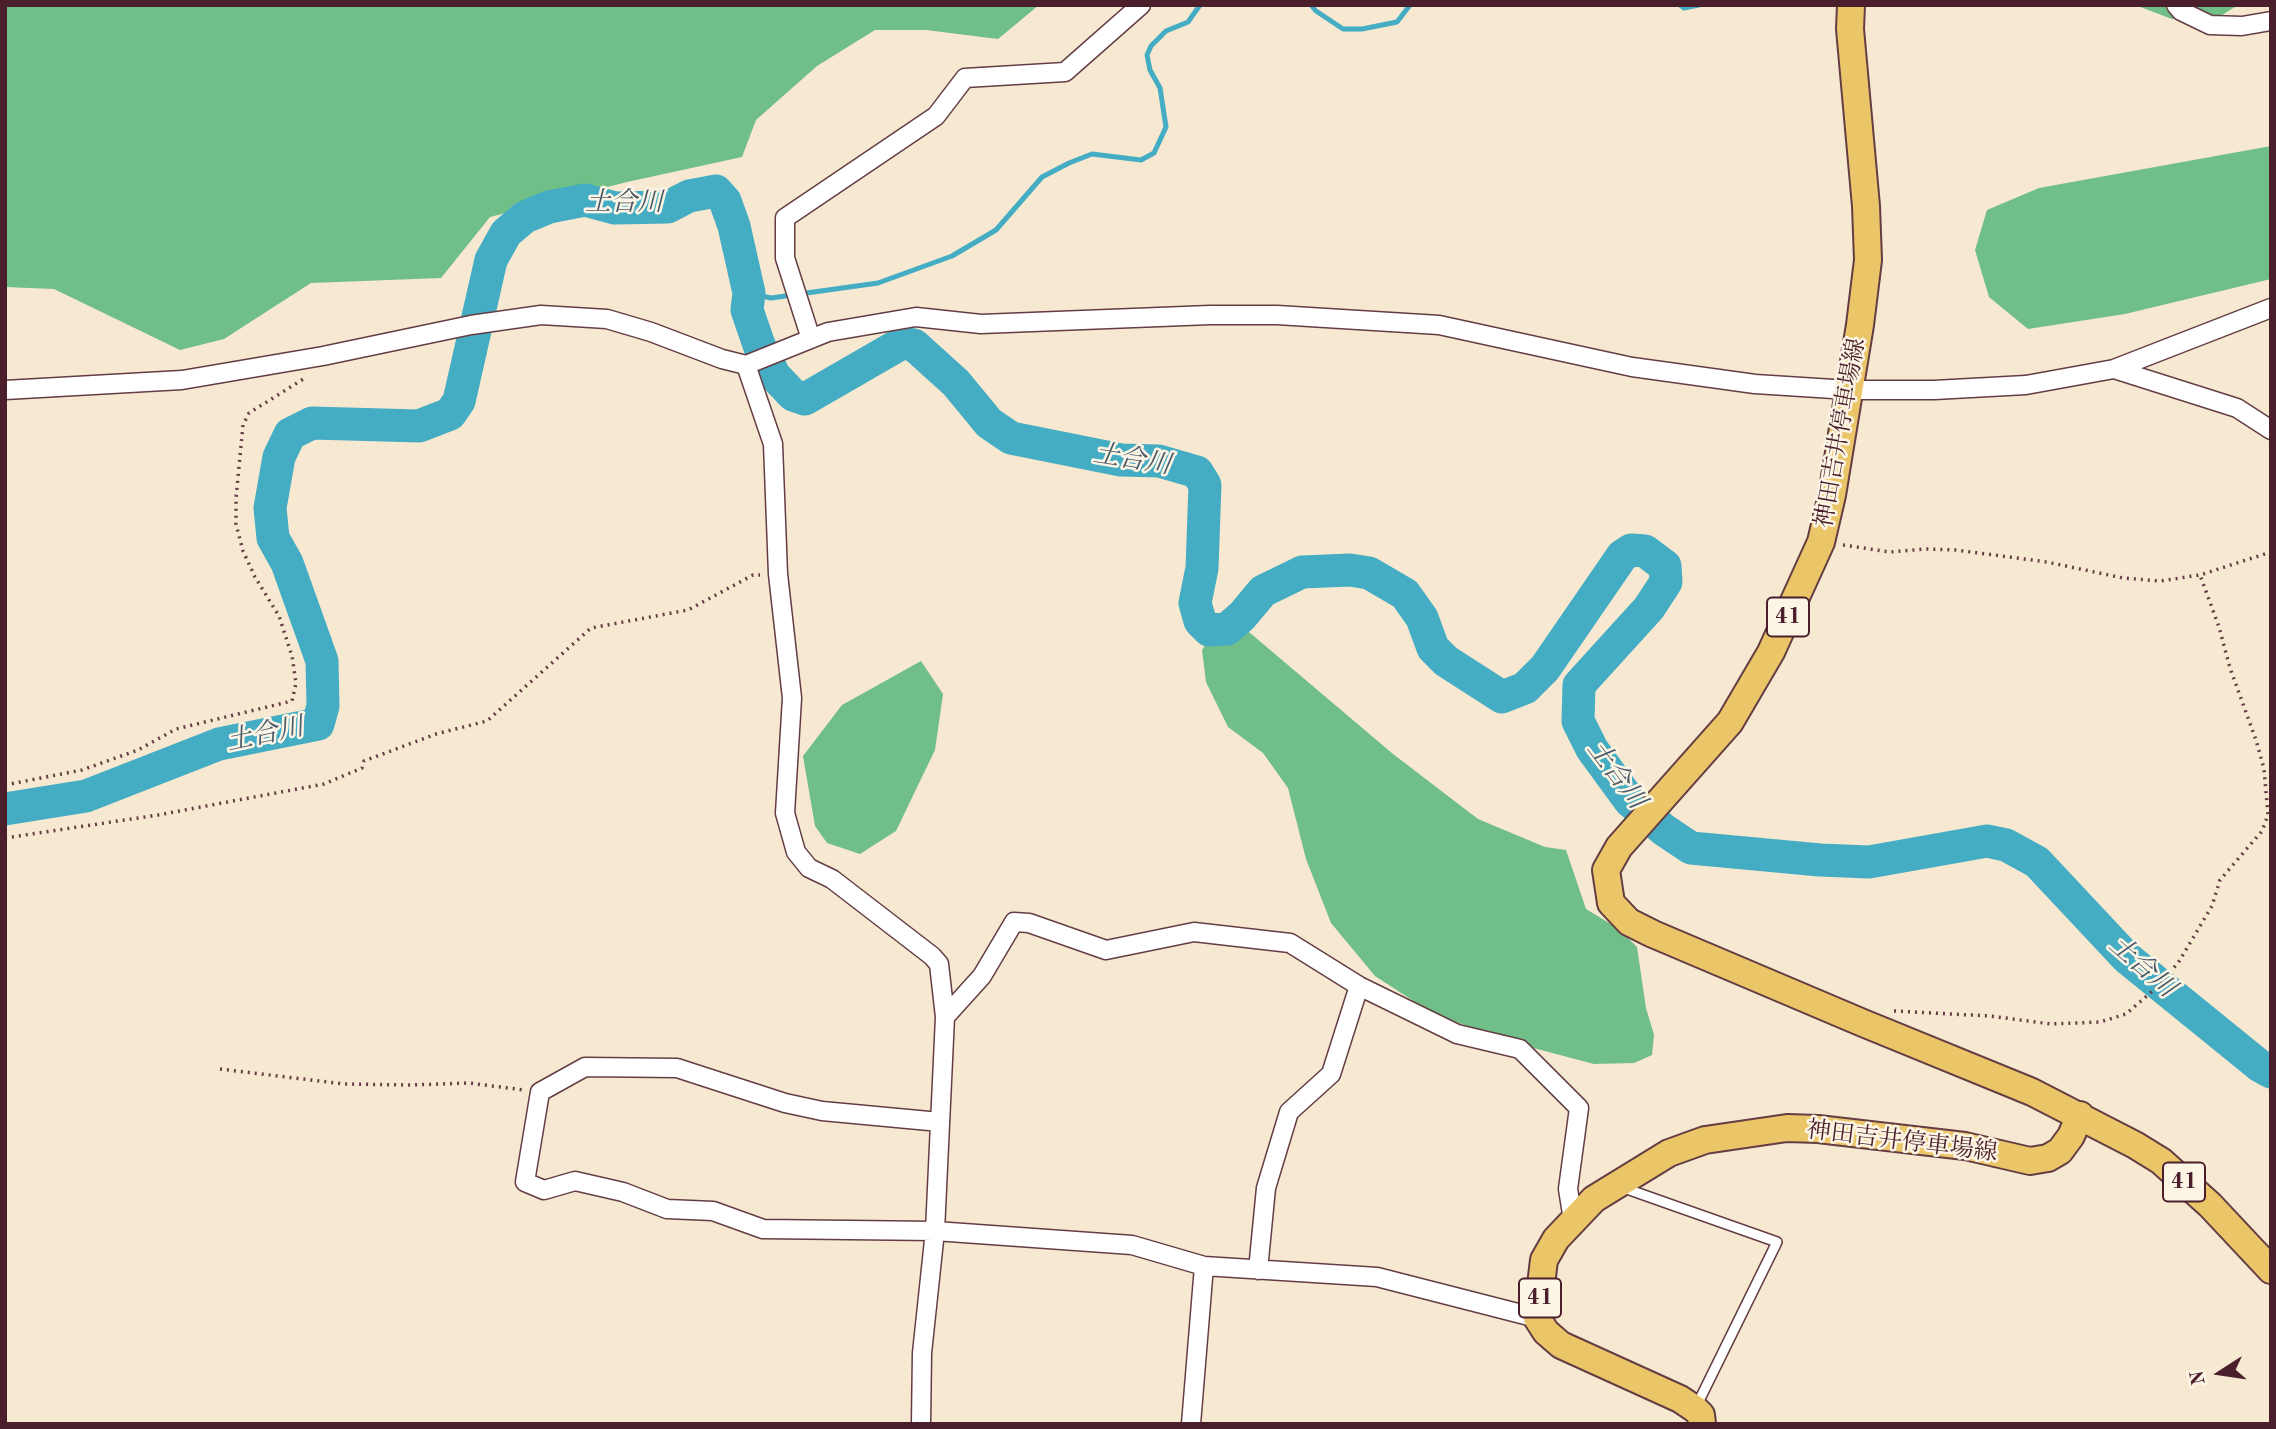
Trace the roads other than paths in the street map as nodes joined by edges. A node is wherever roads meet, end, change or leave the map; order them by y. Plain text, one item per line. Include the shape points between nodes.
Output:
1 (1141, 5) edge
2 (1851, 5) edge
3 (2176, 5) edge
4 (2271, 21) edge
5 (2271, 308) edge
6 (811, 340) junction
7 (746, 365) junction
8 (2114, 369) junction
9 (5, 390) edge
10 (1849, 390) junction
11 (2271, 430) edge
12 (1359, 986) junction
13 (945, 1017) junction
14 (2080, 1115) junction
15 (940, 1122) junction
16 (1616, 1185) junction
17 (1573, 1220) junction
18 (935, 1231) junction
19 (1204, 1266) junction
20 (1258, 1270) junction
21 (2271, 1270) edge
22 (1537, 1318) junction
23 (1699, 1416) edge
24 (921, 1424) edge
25 (1191, 1424) edge

1 - 6 street via 1065,72 965,78 936,116 785,218 785,258
2 - 10 main road, 神田吉井停車場線 / 41 via 1868,260
3 - 4 street via 2210,25
5 - 8 street
6 - 7 street
6 - 10 street via 828,332 916,317 981,324 1277,315 1438,325 1632,367 1755,384
7 - 9 street via 607,319 541,315 182,380
7 - 13 street via 773,444 778,574 792,698 785,813 796,852 809,868 832,879 932,956 939,964
8 - 10 street via 2026,385
8 - 11 street via 2237,408
10 - 14 main road, 神田吉井停車場線 / 41 via 1821,542 1771,652 1730,722 1619,847 1606,870 1611,903 1629,922
12 - 13 street via 1290,943 1194,932 1105,950 1029,922 1014,922 982,976
12 - 17 street via 1457,1034 1520,1049 1579,1108 1568,1189
12 - 20 street via 1331,1074 1289,1112 1266,1188
13 - 15 street
14 - 16 main road, 神田吉井停車場線 / 41 via 2060,1151 2030,1161 1965,1146 1787,1128 1705,1140 1669,1153
14 - 21 main road, 神田吉井停車場線 / 41 via 2161,1161
15 - 18 street
15 - 18 street via 821,1111 677,1068 585,1067 540,1092 525,1182 544,1190 575,1181 667,1209 713,1211 763,1229
16 - 17 main road, 神田吉井停車場線 / 41
16 - 23 lane via 1777,1242
17 - 22 main road, 神田吉井停車場線 / 41 via 1544,1260
18 - 19 street via 1132,1245
18 - 24 street via 922,1353
19 - 20 street
19 - 25 street
20 - 22 street via 1377,1277
22 - 23 main road, 41 via 1561,1345

